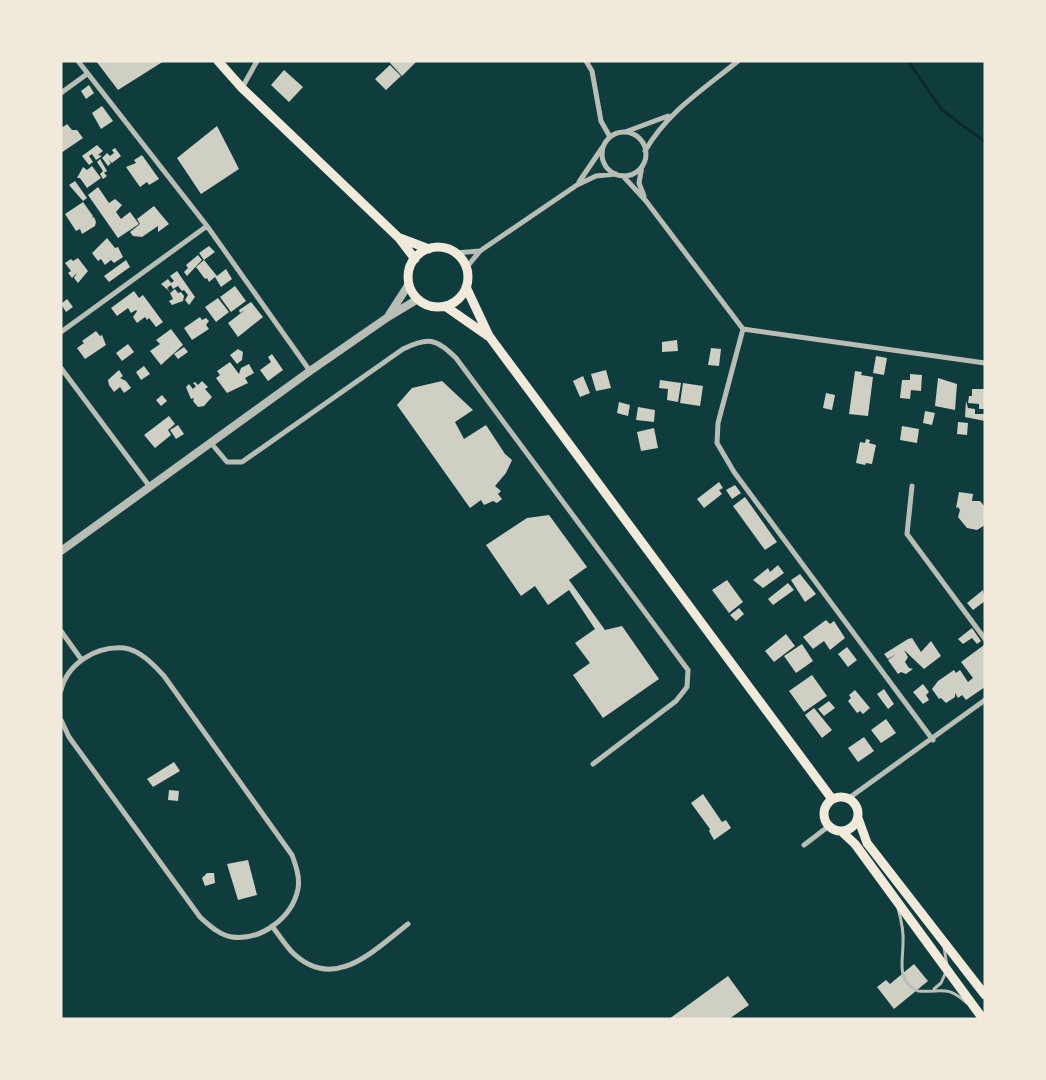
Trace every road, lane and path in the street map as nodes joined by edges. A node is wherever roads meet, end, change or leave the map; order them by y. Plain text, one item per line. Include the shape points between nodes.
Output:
1 (78, 61) edge
2 (218, 61) edge
3 (257, 61) edge
4 (586, 61) edge
5 (738, 61) edge
6 (87, 74) junction
7 (242, 88) junction
8 (61, 93) edge
9 (671, 115) junction
10 (625, 132) junction
11 (610, 138) junction
12 (604, 146) junction
13 (645, 152) junction
14 (642, 166) junction
15 (616, 174) junction
16 (623, 176) junction
17 (577, 185) junction
18 (646, 201) junction
19 (207, 226) junction
20 (400, 238) junction
21 (429, 249) junction
22 (480, 251) junction
23 (455, 253) junction
24 (414, 259) junction
25 (466, 268) junction
26 (409, 284) junction
27 (466, 287) junction
28 (418, 299) junction
29 (445, 306) junction
30 (388, 317) junction
31 (743, 329) junction
32 (61, 332) edge
33 (489, 336) junction
34 (985, 363) edge
35 (61, 368) edge
36 (310, 371) junction
37 (211, 443) junction
38 (912, 486) dead end
39 (150, 488) junction
40 (61, 551) edge
41 (61, 631) edge
42 (985, 639) edge
43 (81, 659) junction
44 (61, 690) edge
45 (985, 700) edge
46 (61, 720) edge
47 (933, 740) junction
48 (593, 764) dead end
49 (849, 798) junction
50 (832, 799) junction
51 (858, 818) junction
52 (829, 826) junction
53 (841, 831) junction
54 (804, 845) dead end
55 (892, 894) junction
56 (408, 924) dead end
57 (272, 926) junction
58 (942, 939) junction
59 (947, 969) junction
60 (934, 989) junction
61 (985, 995) edge
62 (982, 1017) edge

1 - 6 street
2 - 7 main road
3 - 7 street
4 - 11 street via 592,71 601,122
5 - 9 street
6 - 8 street
6 - 19 street
7 - 20 main road
9 - 10 street
9 - 13 street
10 - 11 street
10 - 13 street via 639,138
11 - 12 street
12 - 15 street via 602,152 606,166
12 - 17 street
13 - 14 street
14 - 16 street
14 - 18 street via 639,183
15 - 16 street
15 - 17 street via 596,176
16 - 18 street
17 - 22 street
18 - 31 street
19 - 32 street
19 - 36 street
20 - 21 main road
20 - 24 main road
21 - 23 main road via 438,247
21 - 24 main road
22 - 23 street
22 - 25 street
23 - 25 main road
24 - 26 main road
25 - 27 main road
26 - 28 main road
26 - 30 street
27 - 29 main road via 462,296
27 - 33 main road
28 - 29 main road via 426,305
28 - 30 street
29 - 33 main road
30 - 36 street
31 - 34 street
31 - 47 street via 718,423 717,443 734,472
33 - 50 main road
35 - 39 street
36 - 37 street
37 - 39 street
37 - 48 street via 227,462 242,462 403,349 422,340 443,345 456,358 688,670 687,687 676,700
38 - 42 street via 907,534
39 - 40 street
41 - 43 street
43 - 44 street
43 - 57 street via 102,651 125,648 149,660 292,855 298,872 298,889 291,907
45 - 47 street
46 - 57 street via 69,737 200,917 216,931 231,937 251,936
47 - 49 street
49 - 50 main road via 837,796
49 - 51 main road via 857,806
50 - 52 main road via 824,813
51 - 53 main road via 852,827
51 - 58 main road via 868,843
52 - 53 main road
52 - 54 street
53 - 55 main road via 855,844
55 - 59 main road
55 - 60 lane via 902,925 901,972 912,988 922,991
56 - 57 street via 360,961 333,970 318,969 304,961 292,952
58 - 59 lane
58 - 61 main road
59 - 60 lane
59 - 62 main road
60 - 62 lane via 958,996

